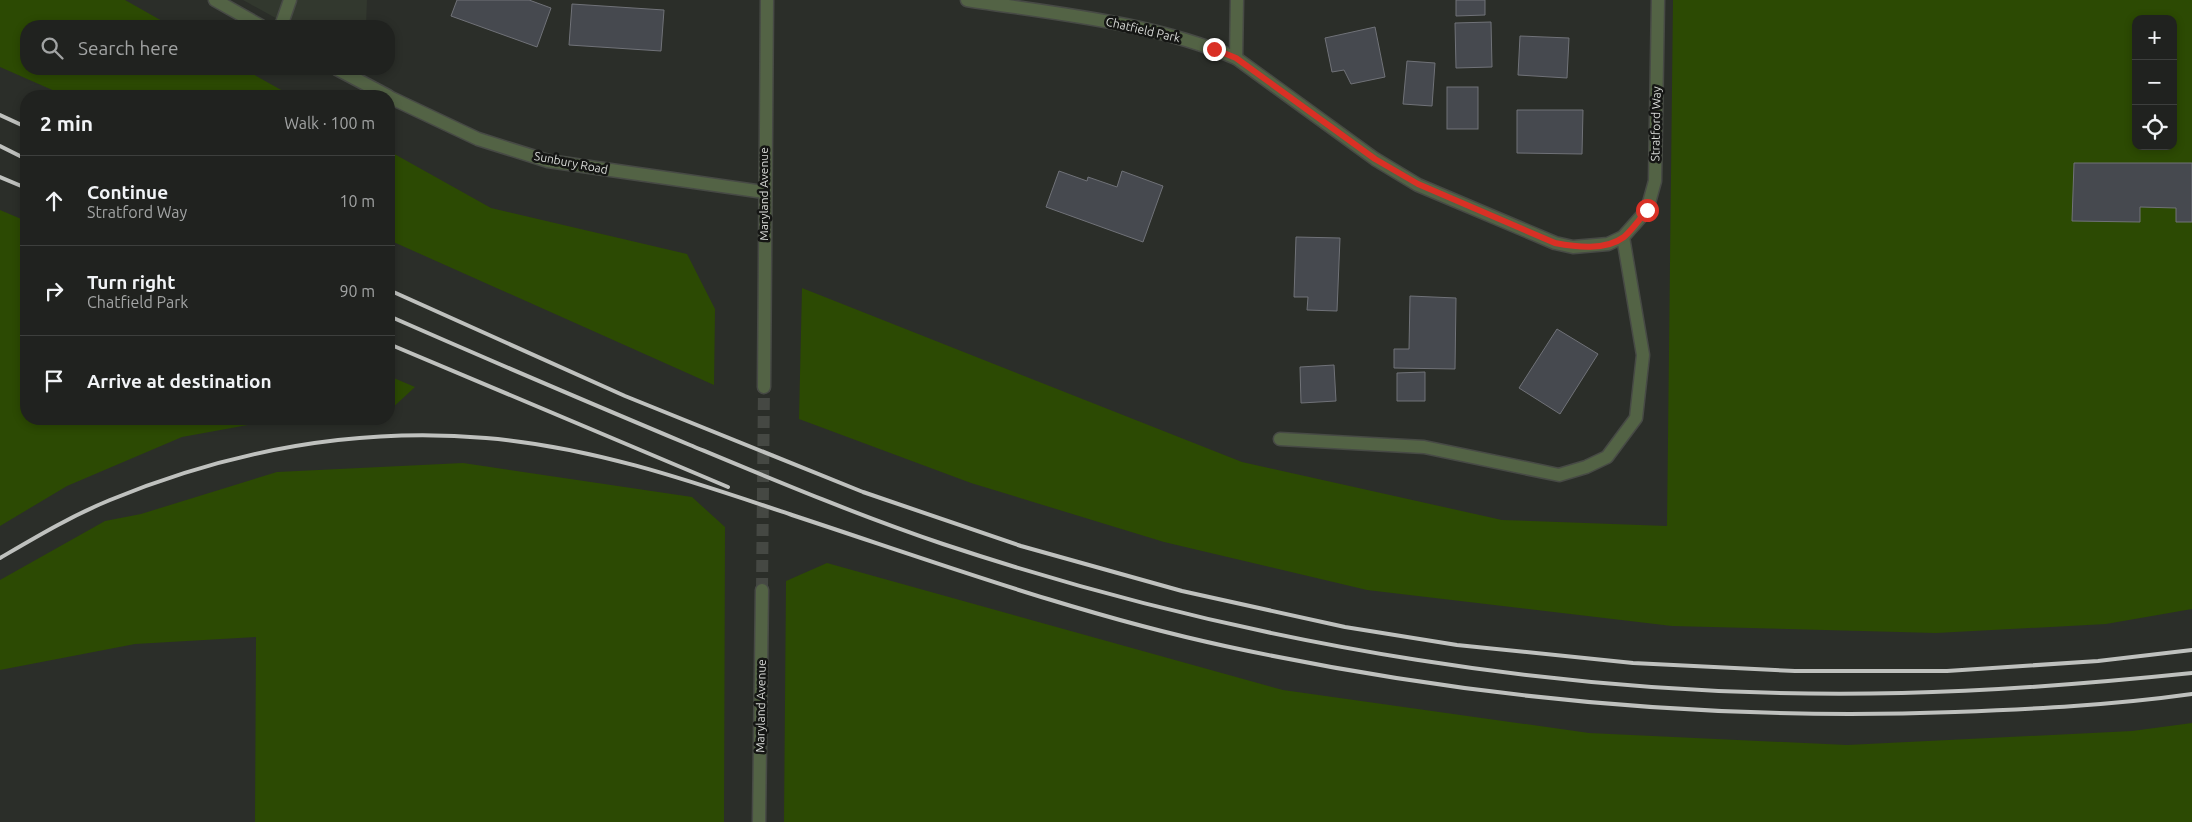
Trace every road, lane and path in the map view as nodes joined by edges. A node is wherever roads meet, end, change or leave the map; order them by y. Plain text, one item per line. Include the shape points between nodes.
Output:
1 (215, 0) edge
2 (290, 0) edge
3 (767, 0) edge
4 (967, 0) edge
5 (1237, 0) edge
6 (1658, 0) edge
7 (250, 20) edge
8 (283, 20) edge
9 (1236, 58) junction
10 (348, 75) edge
11 (375, 90) edge
12 (395, 100) edge
13 (764, 192) junction
14 (1623, 237) junction
15 (764, 387) tunnel mouth
16 (1280, 439) dead end
17 (762, 590) tunnel mouth
18 (759, 822) edge

1 - 7 street
2 - 8 street
3 - 13 street, Maryland Avenue
4 - 9 street, Chatfield Park via 1081,16 1160,33
5 - 9 street
6 - 14 street, Stratford Way via 1655,181 1647,210
9 - 14 street, Chatfield Park via 1367,154 1418,184 1555,243 1573,247 1592,246 1608,244
10 - 11 street, Sunbury Road
12 - 13 street, Sunbury Road via 478,139 548,161
13 - 15 street, Maryland Avenue
14 - 16 street via 1643,355 1636,418 1607,457 1559,475 1424,447
17 - 18 street, Maryland Avenue

